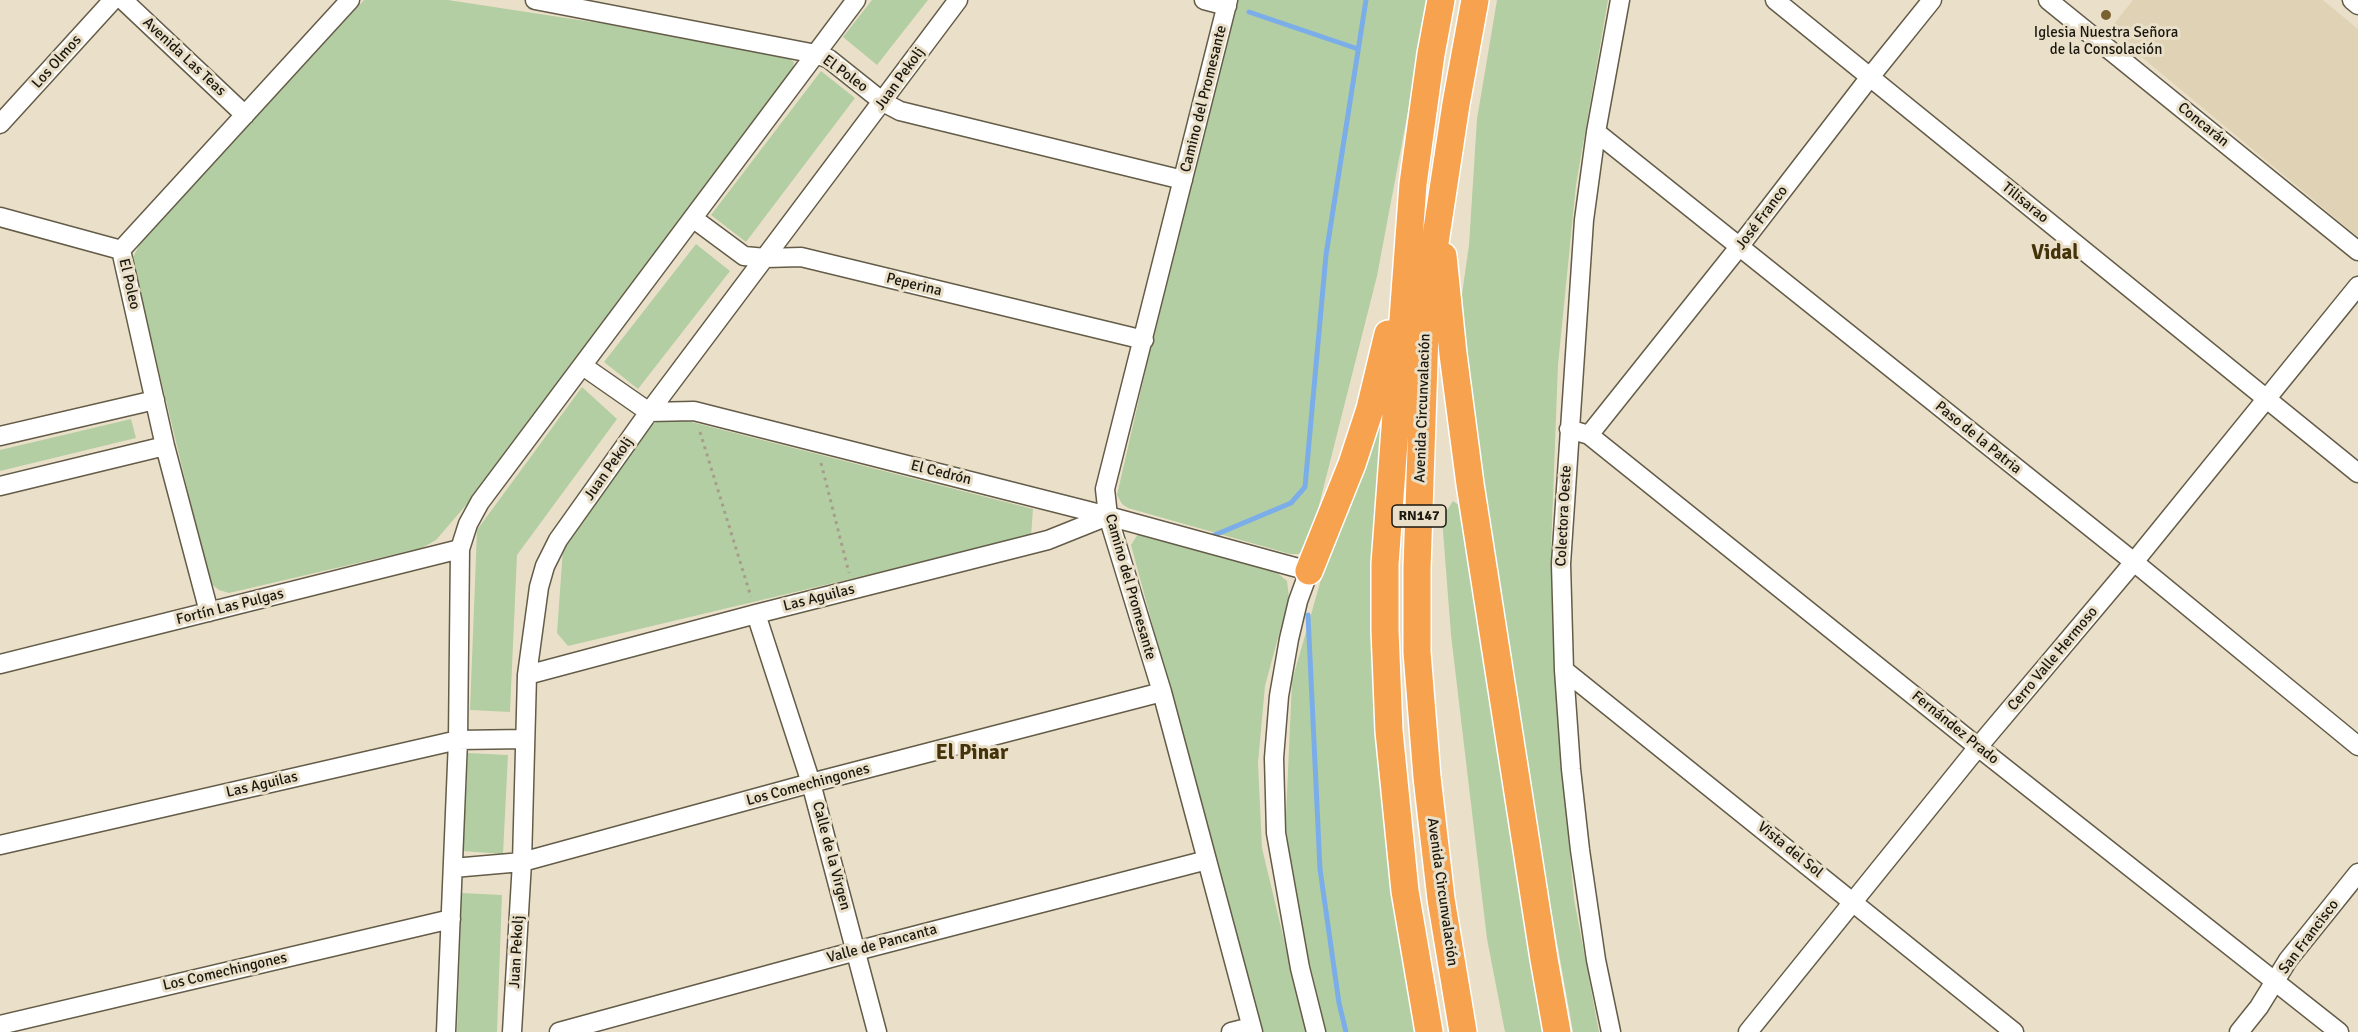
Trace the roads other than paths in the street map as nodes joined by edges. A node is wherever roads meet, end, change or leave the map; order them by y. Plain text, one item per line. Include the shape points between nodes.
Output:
1 (113, 0) edge
2 (123, 0) edge
3 (350, 0) edge
4 (535, 0) edge
5 (856, 0) edge
6 (958, 0) edge
7 (1204, 0) edge
8 (1441, 0) edge
9 (1474, 0) edge
10 (1620, 0) edge
11 (1775, 0) edge
12 (1932, 0) edge
13 (2048, 0) edge
14 (2352, 0) edge
15 (568, 3) edge
16 (1228, 3) edge
17 (2358, 5) edge
18 (816, 54) junction
19 (1870, 77) junction
20 (883, 102) junction
21 (245, 115) junction
22 (0, 124) edge
23 (1596, 132) junction
24 (1183, 180) junction
25 (1413, 184) junction
26 (1441, 204) junction
27 (0, 217) edge
28 (694, 219) junction
29 (1739, 247) junction
30 (121, 250) junction
31 (2358, 251) edge
32 (766, 258) junction
33 (2358, 286) edge
34 (1144, 340) junction
35 (583, 366) junction
36 (2266, 399) junction
37 (155, 400) junction
38 (649, 412) junction
39 (1569, 429) junction
40 (1589, 435) junction
41 (0, 436) edge
42 (165, 446) junction
43 (2358, 473) edge
44 (0, 486) edge
45 (1108, 516) junction
46 (460, 549) junction
47 (2134, 562) junction
48 (1309, 571) junction
49 (209, 612) junction
50 (756, 614) junction
51 (0, 664) edge
52 (1564, 670) junction
53 (528, 675) junction
54 (1162, 692) junction
55 (525, 739) junction
56 (458, 740) junction
57 (2358, 746) edge
58 (1978, 747) junction
59 (811, 783) junction
60 (0, 844) edge
61 (1207, 860) junction
62 (522, 862) junction
63 (453, 868) junction
64 (2358, 873) edge
65 (1853, 901) junction
66 (451, 919) junction
67 (856, 951) junction
68 (2277, 981) junction
69 (0, 1025) edge
70 (2003, 1028) edge
71 (1252, 1029) edge
72 (446, 1032) edge
73 (512, 1032) edge
74 (559, 1032) edge
75 (877, 1032) edge
76 (1231, 1032) edge
77 (1316, 1032) edge
78 (1429, 1032) edge
79 (1463, 1032) edge
80 (1557, 1032) edge
81 (1611, 1032) edge
82 (1748, 1032) edge
83 (2239, 1032) edge
84 (2339, 1032) edge

1 - 22 street, Los Olmos
2 - 21 street, Avenida Las Teas
3 - 21 street, El Poleo
4 - 15 street, El Poleo
5 - 18 street
6 - 20 street, Juan Pekolj
7 - 16 street
8 - 25 highway, Avenida Circunvalación / RN147
9 - 26 highway, Avenida Circunvalación / RN147
10 - 23 street, Colectora Oeste
11 - 19 street, Tilisarao
12 - 19 street, José Franco
13 - 31 street, Concarán
14 - 17 street
15 - 18 street, El Poleo
16 - 24 street, Camino del Promesante
18 - 20 street, El Poleo via 829,59
18 - 28 street
19 - 29 street, José Franco
19 - 36 street, Tilisarao
20 - 24 street, El Poleo via 900,111
20 - 32 street, Juan Pekolj
21 - 30 street, El Poleo
23 - 29 street, Paso de la Patria
23 - 39 street, Colectora Oeste via 1584,220
24 - 34 street, Camino del Promesante
25 - 48 highway via 1384,355 1370,409
25 - 78 highway, Avenida Circunvalación / RN147 via 1385,564 1385,630 1389,731 1405,891
26 - 79 highway, Avenida Circunvalación / RN147 via 1426,302 1418,652 1427,777
26 - 80 highway via 1453,354 1470,484
27 - 30 street
28 - 32 street, Peperina via 744,255
28 - 35 street
29 - 40 street, José Franco
29 - 47 street, Paso de la Patria
30 - 37 street, El Poleo
32 - 34 street, Peperina via 801,257
32 - 38 street, Juan Pekolj
33 - 36 street, Cerro Valle Hermoso
34 - 45 street, Camino del Promesante via 1105,489
35 - 38 street
35 - 46 street via 480,502
36 - 43 street, Tilisarao
36 - 47 street, Cerro Valle Hermoso
37 - 41 street
37 - 42 street, El Poleo
38 - 45 street, El Cedrón via 694,411
38 - 53 street, Juan Pekolj via 558,540 545,566
39 - 40 street, Fernández Prado
39 - 52 street, Colectora Oeste via 1561,564
40 - 58 street, Fernández Prado
42 - 44 street
42 - 49 street, El Poleo
45 - 48 street, El Cedrón
45 - 50 street, Las Aguilas via 1061,536
45 - 54 street, Camino del Promesante
46 - 49 street, Fortín Las Pulgas
46 - 56 street
47 - 57 street, Paso de la Patria
47 - 58 street, Cerro Valle Hermoso
48 - 77 street via 1298,601 1279,696 1275,768 1276,833 1300,968
49 - 51 street, Fortín Las Pulgas
50 - 53 street, Las Aguilas
50 - 59 street, Calle de la Virgen
52 - 65 street, Vista del Sol
52 - 81 street, Colectora Oeste via 1580,850
53 - 55 street, Juan Pekolj
54 - 59 street, Los Comechingones
54 - 61 street, Camino del Promesante
55 - 56 street, Las Aguilas
55 - 62 street, Juan Pekolj
56 - 60 street, Las Aguilas
56 - 63 street
58 - 65 street, Cerro Valle Hermoso
58 - 68 street, Fernández Prado
59 - 62 street, Los Comechingones
59 - 67 street, Calle de la Virgen
61 - 67 street, Valle de Pancanta
61 - 71 street, Camino del Promesante
62 - 63 street, Los Comechingones
62 - 73 street, Juan Pekolj
63 - 66 street
64 - 68 street, San Francisco via 2288,960
65 - 70 street, Vista del Sol
65 - 82 street, Cerro Valle Hermoso
66 - 69 street, Los Comechingones
66 - 72 street
67 - 74 street, Valle de Pancanta
67 - 75 street, Calle de la Virgen
68 - 83 street, San Francisco
68 - 84 street, Fernández Prado
71 - 76 street

